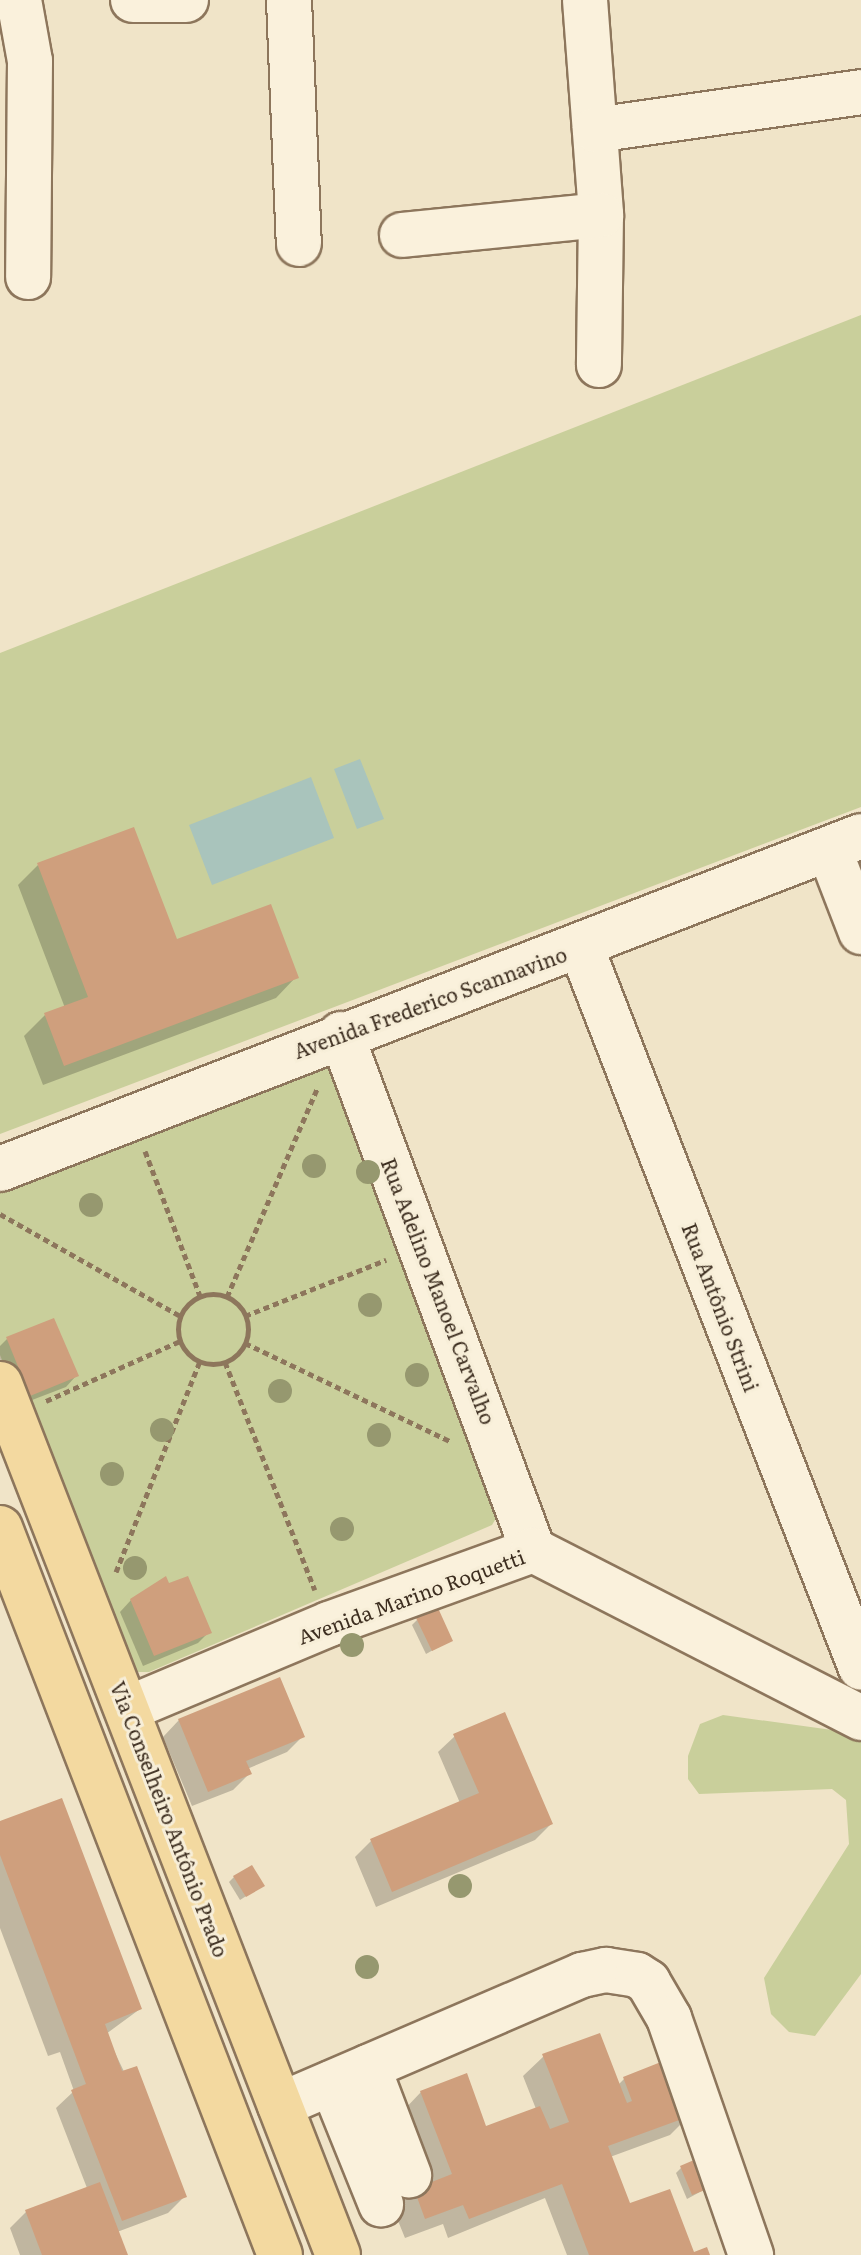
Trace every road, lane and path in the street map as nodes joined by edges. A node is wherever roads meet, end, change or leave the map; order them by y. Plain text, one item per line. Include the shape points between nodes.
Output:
1 (12, 0) edge
2 (19, 0) edge
3 (133, 0) edge
4 (186, 0) edge
5 (289, 0) edge
6 (585, 0) edge
7 (0, 4) edge
8 (861, 92) edge
9 (595, 130) junction
10 (601, 215) junction
11 (402, 235) dead end
12 (299, 244) dead end
13 (28, 277) dead end
14 (599, 365) dead end
15 (845, 843) edge
16 (861, 932) edge
17 (581, 947) junction
18 (341, 1034) junction
19 (131, 1115) junction
20 (0, 1169) edge
21 (0, 1214) edge
22 (422, 1246) junction
23 (200, 1296) junction
24 (227, 1297) junction
25 (180, 1316) junction
26 (245, 1316) junction
27 (180, 1341) junction
28 (245, 1343) junction
29 (200, 1361) junction
30 (225, 1362) junction
31 (6, 1400) edge
32 (506, 1467) junction
33 (0, 1528) edge
34 (533, 1550) junction
35 (329, 1624) junction
36 (94, 1625) junction
37 (861, 1668) edge
38 (127, 1709) junction
39 (861, 1718) edge
40 (350, 2075) junction
41 (280, 2105) junction
42 (395, 2190) dead end
43 (280, 2255) edge
44 (338, 2255) edge
45 (751, 2255) edge

1 - 7 street
2 - 13 street via 30,61
3 - 4 street
5 - 12 street
6 - 9 street
8 - 9 street
9 - 10 street
10 - 11 street
10 - 14 street
15 - 16 street
15 - 17 street, Avenida Frederico Scannavino
17 - 18 street, Avenida Frederico Scannavino
17 - 37 street, Rua Antônio Strini
18 - 19 street, Avenida Frederico Scannavino
18 - 22 street, Rua Adelino Manoel Carvalho
18 - 24 path
19 - 20 street, Avenida Frederico Scannavino
19 - 23 path
21 - 25 path
22 - 26 path
22 - 32 street, Rua Adelino Manoel Carvalho
23 - 24 path
23 - 25 path
24 - 26 path
25 - 27 path
26 - 28 path
27 - 29 path
27 - 31 path
28 - 30 path
28 - 32 path
29 - 30 path
29 - 36 path
30 - 35 path
31 - 36 main road, Via Conselheiro Antônio Prado
32 - 34 street, Rua Adelino Manoel Carvalho
33 - 43 main road
34 - 35 street, Avenida Marino Roquetti
34 - 39 street, Avenida Marino Roquetti
35 - 38 street, Avenida Marino Roquetti
36 - 38 main road, Via Conselheiro Antônio Prado
38 - 41 main road, Via Conselheiro Antônio Prado
40 - 41 street
40 - 42 street
40 - 45 street via 582,1975 606,1970 637,1975 648,1982 669,2018
41 - 44 main road, Via Conselheiro Antônio Prado

